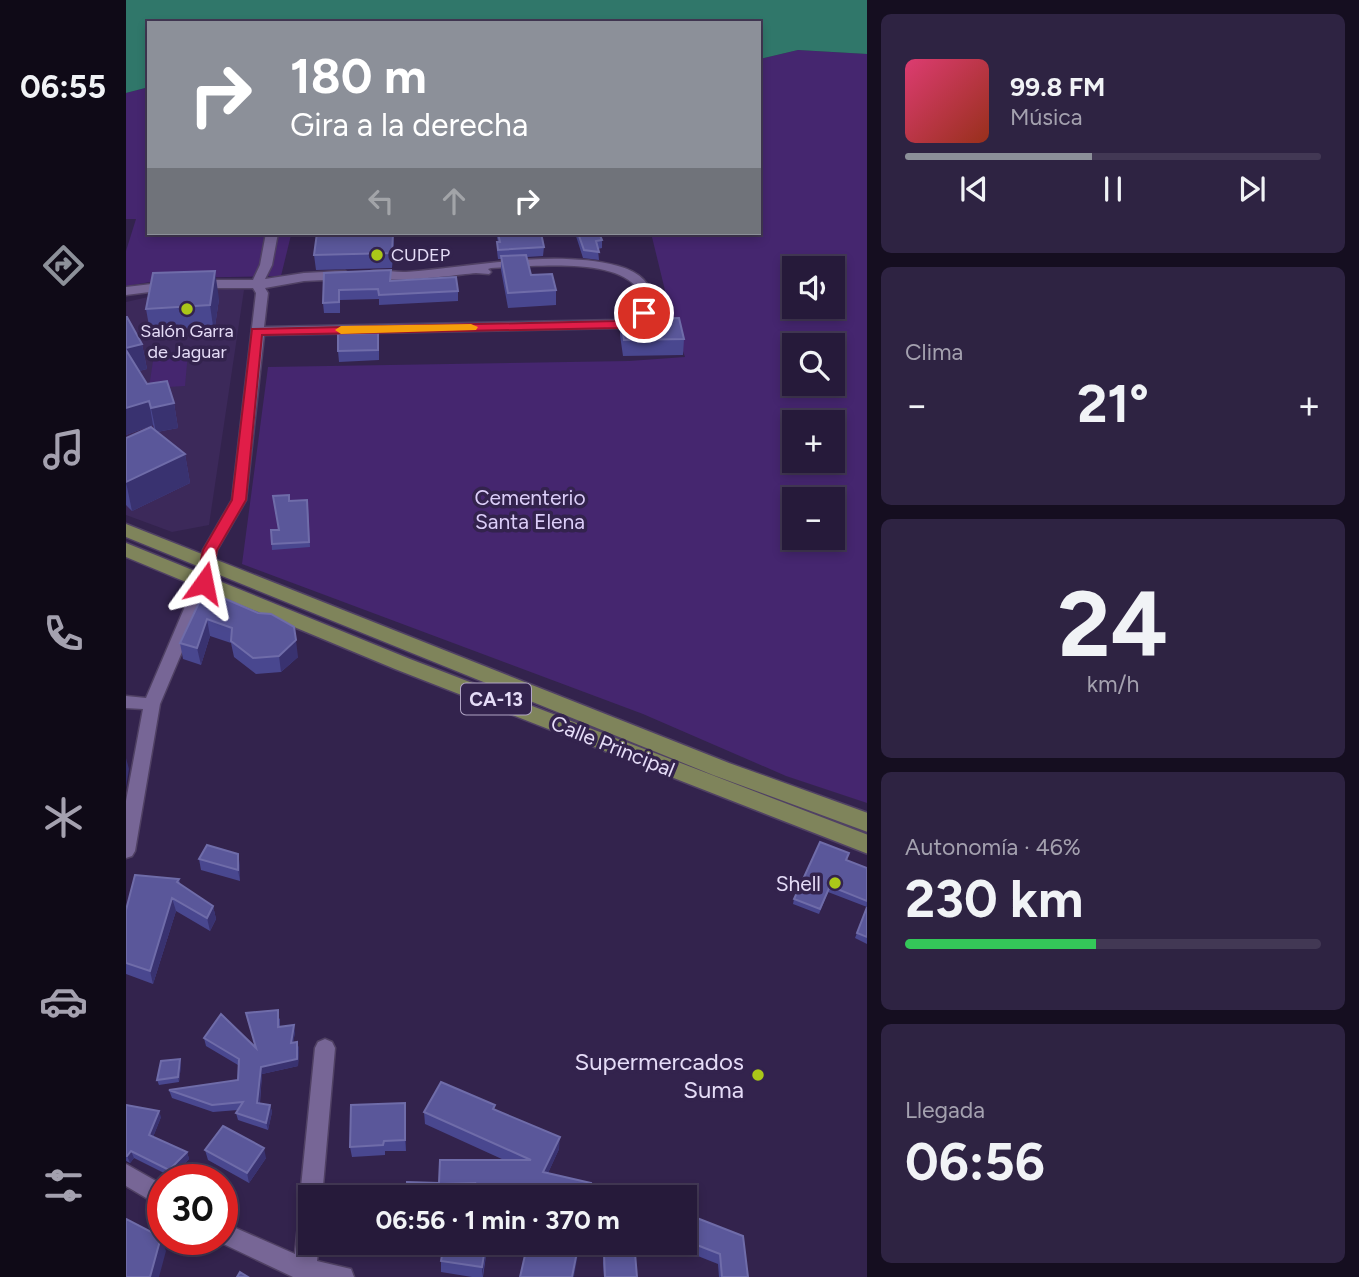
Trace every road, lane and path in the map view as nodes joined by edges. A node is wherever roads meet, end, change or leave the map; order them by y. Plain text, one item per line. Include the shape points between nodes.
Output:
1 (272, 235) edge
2 (257, 284) junction
3 (126, 291) edge
4 (257, 331) junction
5 (126, 530) edge
6 (126, 549) edge
7 (205, 573) junction
8 (126, 702) edge
9 (152, 704) junction
10 (867, 823) edge
11 (867, 845) edge
12 (126, 851) edge
13 (325, 1048) dead end
14 (126, 1174) edge
15 (313, 1185) edge
16 (147, 1186) edge
17 (238, 1241) edge
18 (307, 1255) edge
19 (305, 1273) edge
20 (343, 1277) edge

1 - 2 street
2 - 3 street
2 - 4 street via 262,293
2 - 4 street via 383,282 401,276 475,270 494,274 606,268 625,272 643,287 646,303 644,313 618,324
4 - 7 street via 239,500 210,550
5 - 7 main road, Calle Principal / CA-13
6 - 7 main road, Calle Principal / CA-13
7 - 9 street
7 - 10 main road, Calle Principal / CA-13
7 - 11 main road, Calle Principal / CA-13 via 608,746
8 - 9 street
9 - 12 street
13 - 15 street
14 - 16 street
17 - 19 street
18 - 19 street
19 - 20 street

